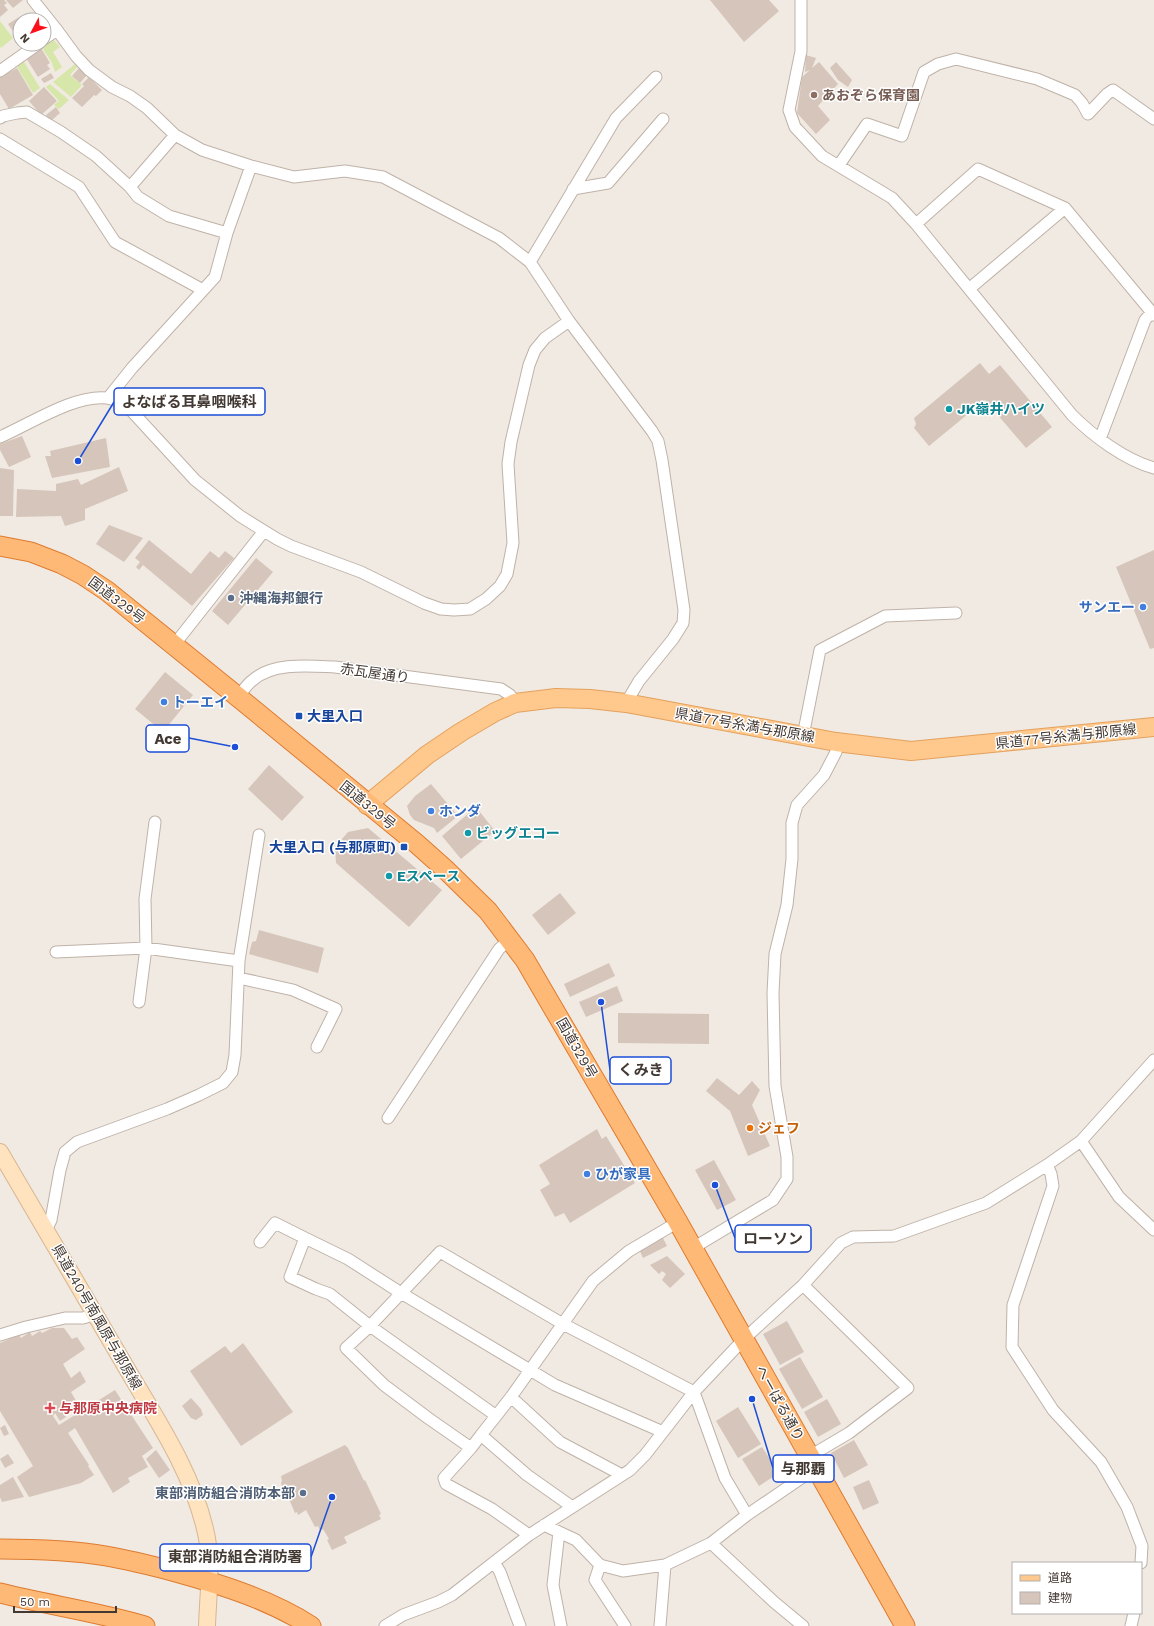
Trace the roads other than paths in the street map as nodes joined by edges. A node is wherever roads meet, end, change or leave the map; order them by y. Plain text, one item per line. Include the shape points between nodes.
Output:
1 (33, 0) edge
2 (802, 0) edge
3 (57, 30) junction
4 (52, 33) edge
5 (27, 52) edge
6 (0, 71) edge
7 (656, 77) dead end
8 (1, 114) edge
9 (663, 119) dead end
10 (1154, 119) edge
11 (175, 135) junction
12 (0, 139) edge
13 (839, 165) junction
14 (252, 166) junction
15 (130, 187) junction
16 (573, 189) junction
17 (1065, 208) junction
18 (916, 224) junction
19 (227, 233) junction
20 (530, 262) junction
21 (969, 289) junction
22 (204, 290) junction
23 (1153, 313) edge
24 (569, 321) junction
25 (108, 398) junction
26 (0, 437) edge
27 (1100, 440) junction
28 (1154, 468) edge
29 (264, 531) junction
30 (0, 546) edge
31 (956, 613) dead end
32 (174, 644) junction
33 (238, 697) junction
34 (515, 703) junction
35 (626, 703) junction
36 (1154, 727) edge
37 (803, 736) junction
38 (836, 742) junction
39 (368, 805) junction
40 (155, 822) dead end
41 (260, 836) dead end
42 (510, 939) junction
43 (146, 948) junction
44 (56, 952) dead end
45 (239, 961) junction
46 (239, 978) junction
47 (140, 1002) dead end
48 (317, 1047) dead end
49 (1154, 1060) edge
50 (388, 1118) dead end
51 (1081, 1141) junction
52 (0, 1152) edge
53 (1047, 1165) junction
54 (666, 1202) joint
55 (678, 1222) junction
56 (46, 1230) junction
57 (1154, 1230) edge
58 (305, 1238) junction
59 (260, 1242) dead end
60 (693, 1248) junction
61 (803, 1285) junction
62 (401, 1293) junction
63 (96, 1314) junction
64 (563, 1324) junction
65 (370, 1326) junction
66 (0, 1335) edge
67 (744, 1339) junction
68 (529, 1370) junction
69 (694, 1392) junction
70 (511, 1397) junction
71 (495, 1415) junction
72 (663, 1432) junction
73 (481, 1435) junction
74 (471, 1448) junction
75 (813, 1462) junction
76 (622, 1475) junction
77 (571, 1506) junction
78 (747, 1515) junction
79 (544, 1525) junction
80 (559, 1532) junction
81 (529, 1535) junction
82 (711, 1544) junction
83 (0, 1549) edge
84 (494, 1562) junction
85 (1141, 1562) edge
86 (600, 1565) junction
87 (665, 1565) junction
88 (209, 1581) junction
89 (0, 1593) edge
90 (1134, 1614) edge
91 (146, 1626) edge
92 (207, 1626) edge
93 (311, 1626) edge
94 (384, 1626) edge
95 (520, 1626) edge
96 (561, 1626) edge
97 (625, 1626) edge
98 (660, 1626) edge
99 (803, 1626) edge
100 (905, 1626) edge
101 (1131, 1626) edge

1 - 3 street
2 - 13 street via 801,51 789,110 795,127 807,142 822,156
3 - 4 street
3 - 11 street via 89,70 147,108
5 - 6 street
7 - 16 street via 616,118
8 - 15 street via 27,112 96,156
9 - 16 street via 608,184
10 - 13 street via 1113,90 1088,114 1075,95 1037,79 956,59 938,64 924,72 902,136 867,124
11 - 14 street via 202,150
11 - 15 street
12 - 22 street via 79,187 115,242
13 - 18 street via 892,198
14 - 19 street
14 - 20 street via 294,176 345,171 383,177 499,238
15 - 19 street via 138,197 169,216
16 - 20 street
17 - 18 street via 978,169
17 - 21 street
17 - 23 street
18 - 21 street
19 - 22 street via 215,277
20 - 24 street
21 - 27 street via 1072,415
22 - 25 street
23 - 27 street via 1145,320
24 - 29 street via 544,338 535,350 529,365 510,442 508,464 513,543 510,563 500,586 486,599 470,609 441,609 361,572 291,546
24 - 35 street via 652,431 658,441 662,460 684,610 683,623 639,681
25 - 26 street via 83,399
25 - 29 street via 128,406 195,480 240,516
27 - 28 street
29 - 32 street
30 - 32 highway, 国道329号 via 31,552 83,575
31 - 37 street via 886,616 820,650
32 - 33 highway, 国道329号
33 - 34 street, 赤瓦屋通り via 252,680 262,674 307,665 501,689 510,695
33 - 39 highway, 国道329号
34 - 35 main road, 県道77号糸満与那原線 via 556,698
34 - 39 main road, 県道77号糸満与那原線 via 482,720 427,755
35 - 37 main road, 県道77号糸満与那原線
36 - 38 main road, 県道77号糸満与那原線 via 911,750
37 - 38 main road, 県道77号糸満与那原線
38 - 60 street via 836,752 824,775 798,805 792,823 792,859 787,905 775,954 775,1086 787,1157 787,1179 773,1200
39 - 42 highway, 国道329号 via 445,869 488,911
40 - 43 street via 145,899
41 - 45 street
42 - 50 street via 499,949
42 - 54 highway, 国道329号 via 546,995
43 - 44 street
43 - 45 street
43 - 47 street
45 - 46 street
46 - 48 street via 293,990 336,1010
46 - 56 street via 232,1072 223,1082 199,1095 77,1142 65,1152 51,1220
49 - 51 street
51 - 53 street
51 - 57 street via 1119,1197
52 - 56 main road, 県道240号南風原与那原線
53 - 61 street via 986,1203 894,1236 853,1237 842,1243
53 - 85 street via 1052,1186 1012,1305 1012,1347 1053,1410 1100,1462 1127,1507 1142,1546
54 - 55 highway, へーばる通り
55 - 60 highway, へーばる通り
55 - 64 street via 629,1252 593,1281
56 - 63 main road, 県道240号南風原与那原線
58 - 59 street via 275,1223
58 - 62 street via 348,1259
58 - 65 street via 290,1277 330,1294
60 - 67 highway, へーばる通り
61 - 67 street
61 - 75 street via 908,1388
62 - 64 street via 440,1252
62 - 65 street
62 - 68 street
63 - 66 street via 83,1318 65,1318
63 - 88 main road, 県道240号南風原与那原線 via 174,1450 189,1482 206,1532
64 - 68 street
64 - 69 street
65 - 71 street
65 - 74 street via 346,1348 384,1385
67 - 69 street
67 - 75 highway, へーばる通り
68 - 70 street
68 - 72 street via 555,1385
69 - 72 street
69 - 78 street via 725,1478
70 - 71 street
70 - 76 street via 560,1442
71 - 73 street
72 - 76 street via 645,1456
73 - 74 street
73 - 77 street via 527,1475
74 - 81 street via 444,1478 446,1484 492,1509
75 - 78 street
75 - 100 highway, へーばる通り
76 - 77 street
77 - 79 street
78 - 82 street
79 - 80 street
79 - 81 street
80 - 86 street via 576,1540
80 - 96 street via 553,1585
81 - 84 street
82 - 87 street
82 - 99 street
83 - 88 highway via 68,1551 106,1556
84 - 94 street via 452,1595 403,1615
84 - 95 street
86 - 87 street via 623,1571
86 - 97 street via 595,1580
87 - 98 street
88 - 92 main road, 県道240号南風原与那原線
88 - 93 highway via 275,1607
89 - 91 highway via 109,1615
90 - 101 street

